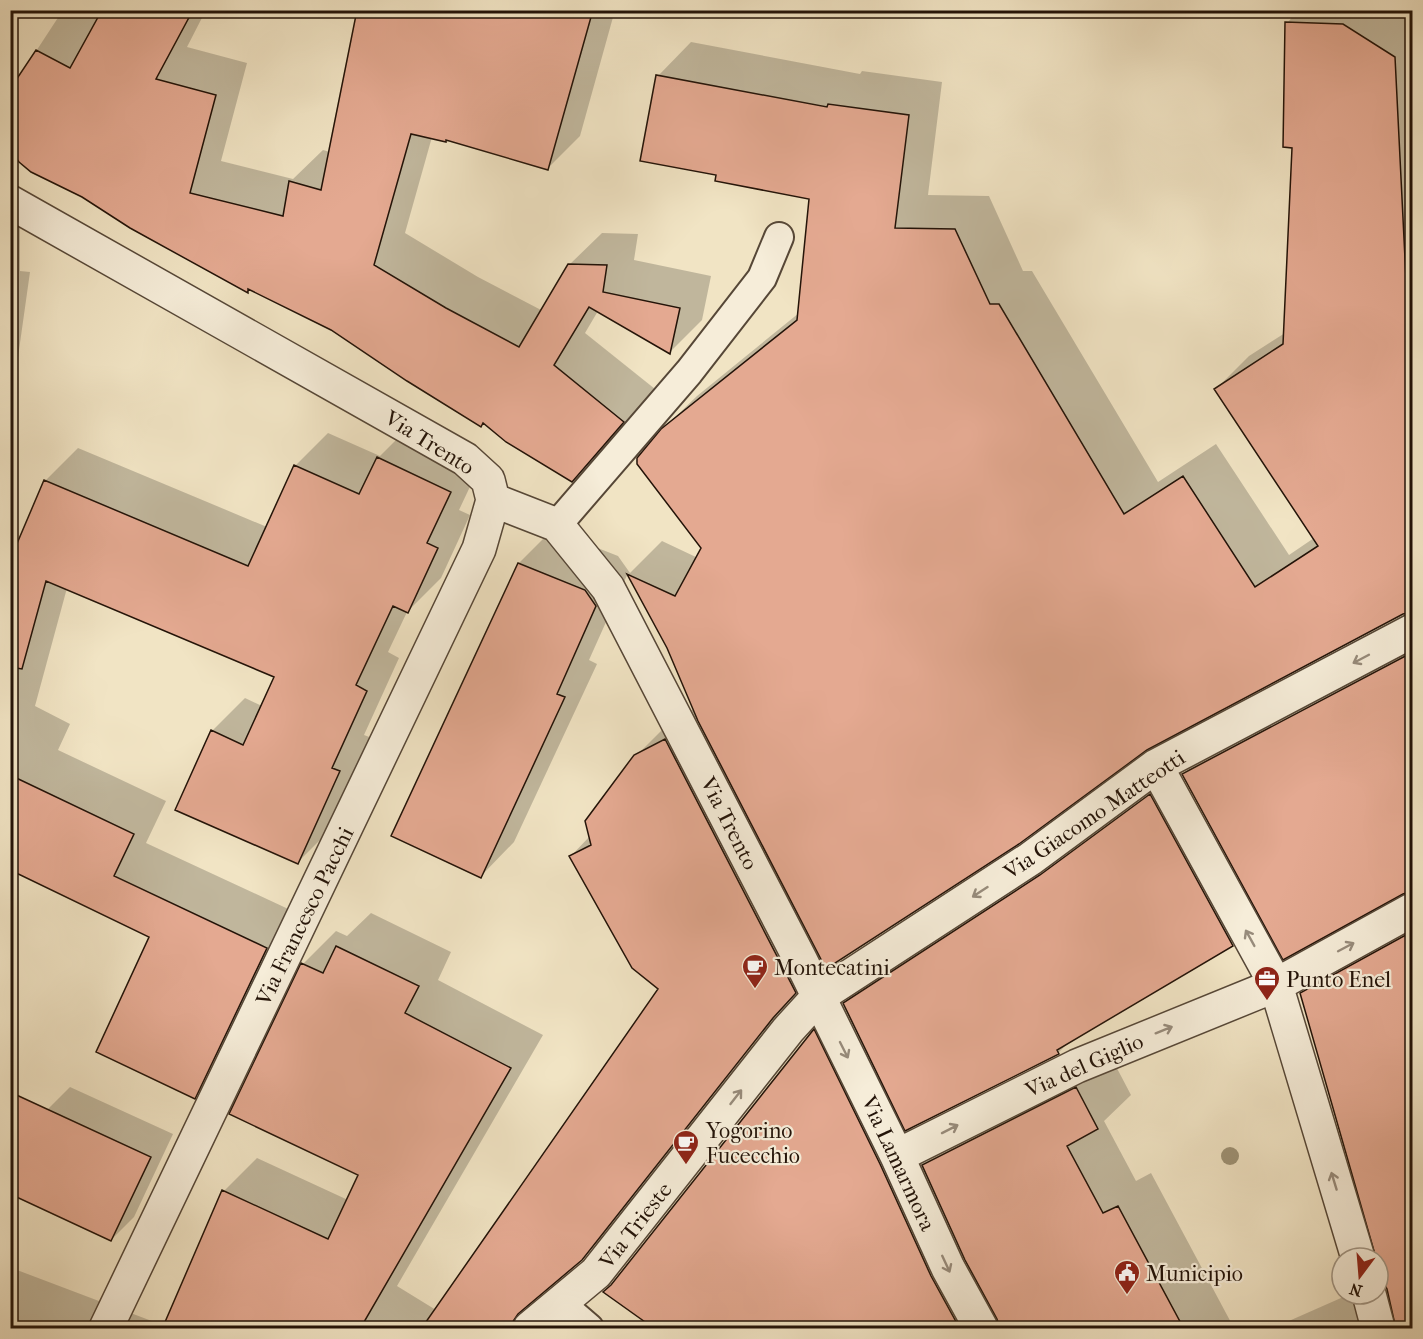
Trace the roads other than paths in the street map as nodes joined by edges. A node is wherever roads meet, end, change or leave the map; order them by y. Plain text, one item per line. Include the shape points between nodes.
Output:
1 (10, 202) edge
2 (779, 237) dead end
3 (494, 500) junction
4 (558, 525) junction
5 (1413, 632) edge
6 (1156, 766) junction
7 (1413, 910) edge
8 (1276, 985) junction
9 (818, 997) junction
10 (897, 1156) junction
11 (1354, 1246) edge
12 (560, 1304) junction
13 (1372, 1306) edge
14 (106, 1329) edge
15 (531, 1329) edge
16 (589, 1329) edge
17 (981, 1329) edge
18 (1378, 1329) edge

1 - 3 street, Via Trento via 465,459 488,480
2 - 4 lane via 762,278 689,372
3 - 4 street
3 - 14 street, Via Francesco Pacchi via 479,549
4 - 9 street, Via Trento via 608,588
5 -> 6 street, Via Giacomo Matteotti
8 -> 6 street
6 -> 9 street, Via Giacomo Matteotti via 1030,859
8 -> 7 street, Via del Giglio
10 -> 8 street, Via del Giglio via 1077,1066
11 -> 8 street
9 -> 10 street, Via Lamarmora
12 -> 9 street, Via Trieste via 596,1273
10 -> 17 street, Via Lamarmora via 948,1268
12 - 15 street, Via Trieste
12 - 16 lane
13 - 18 street

